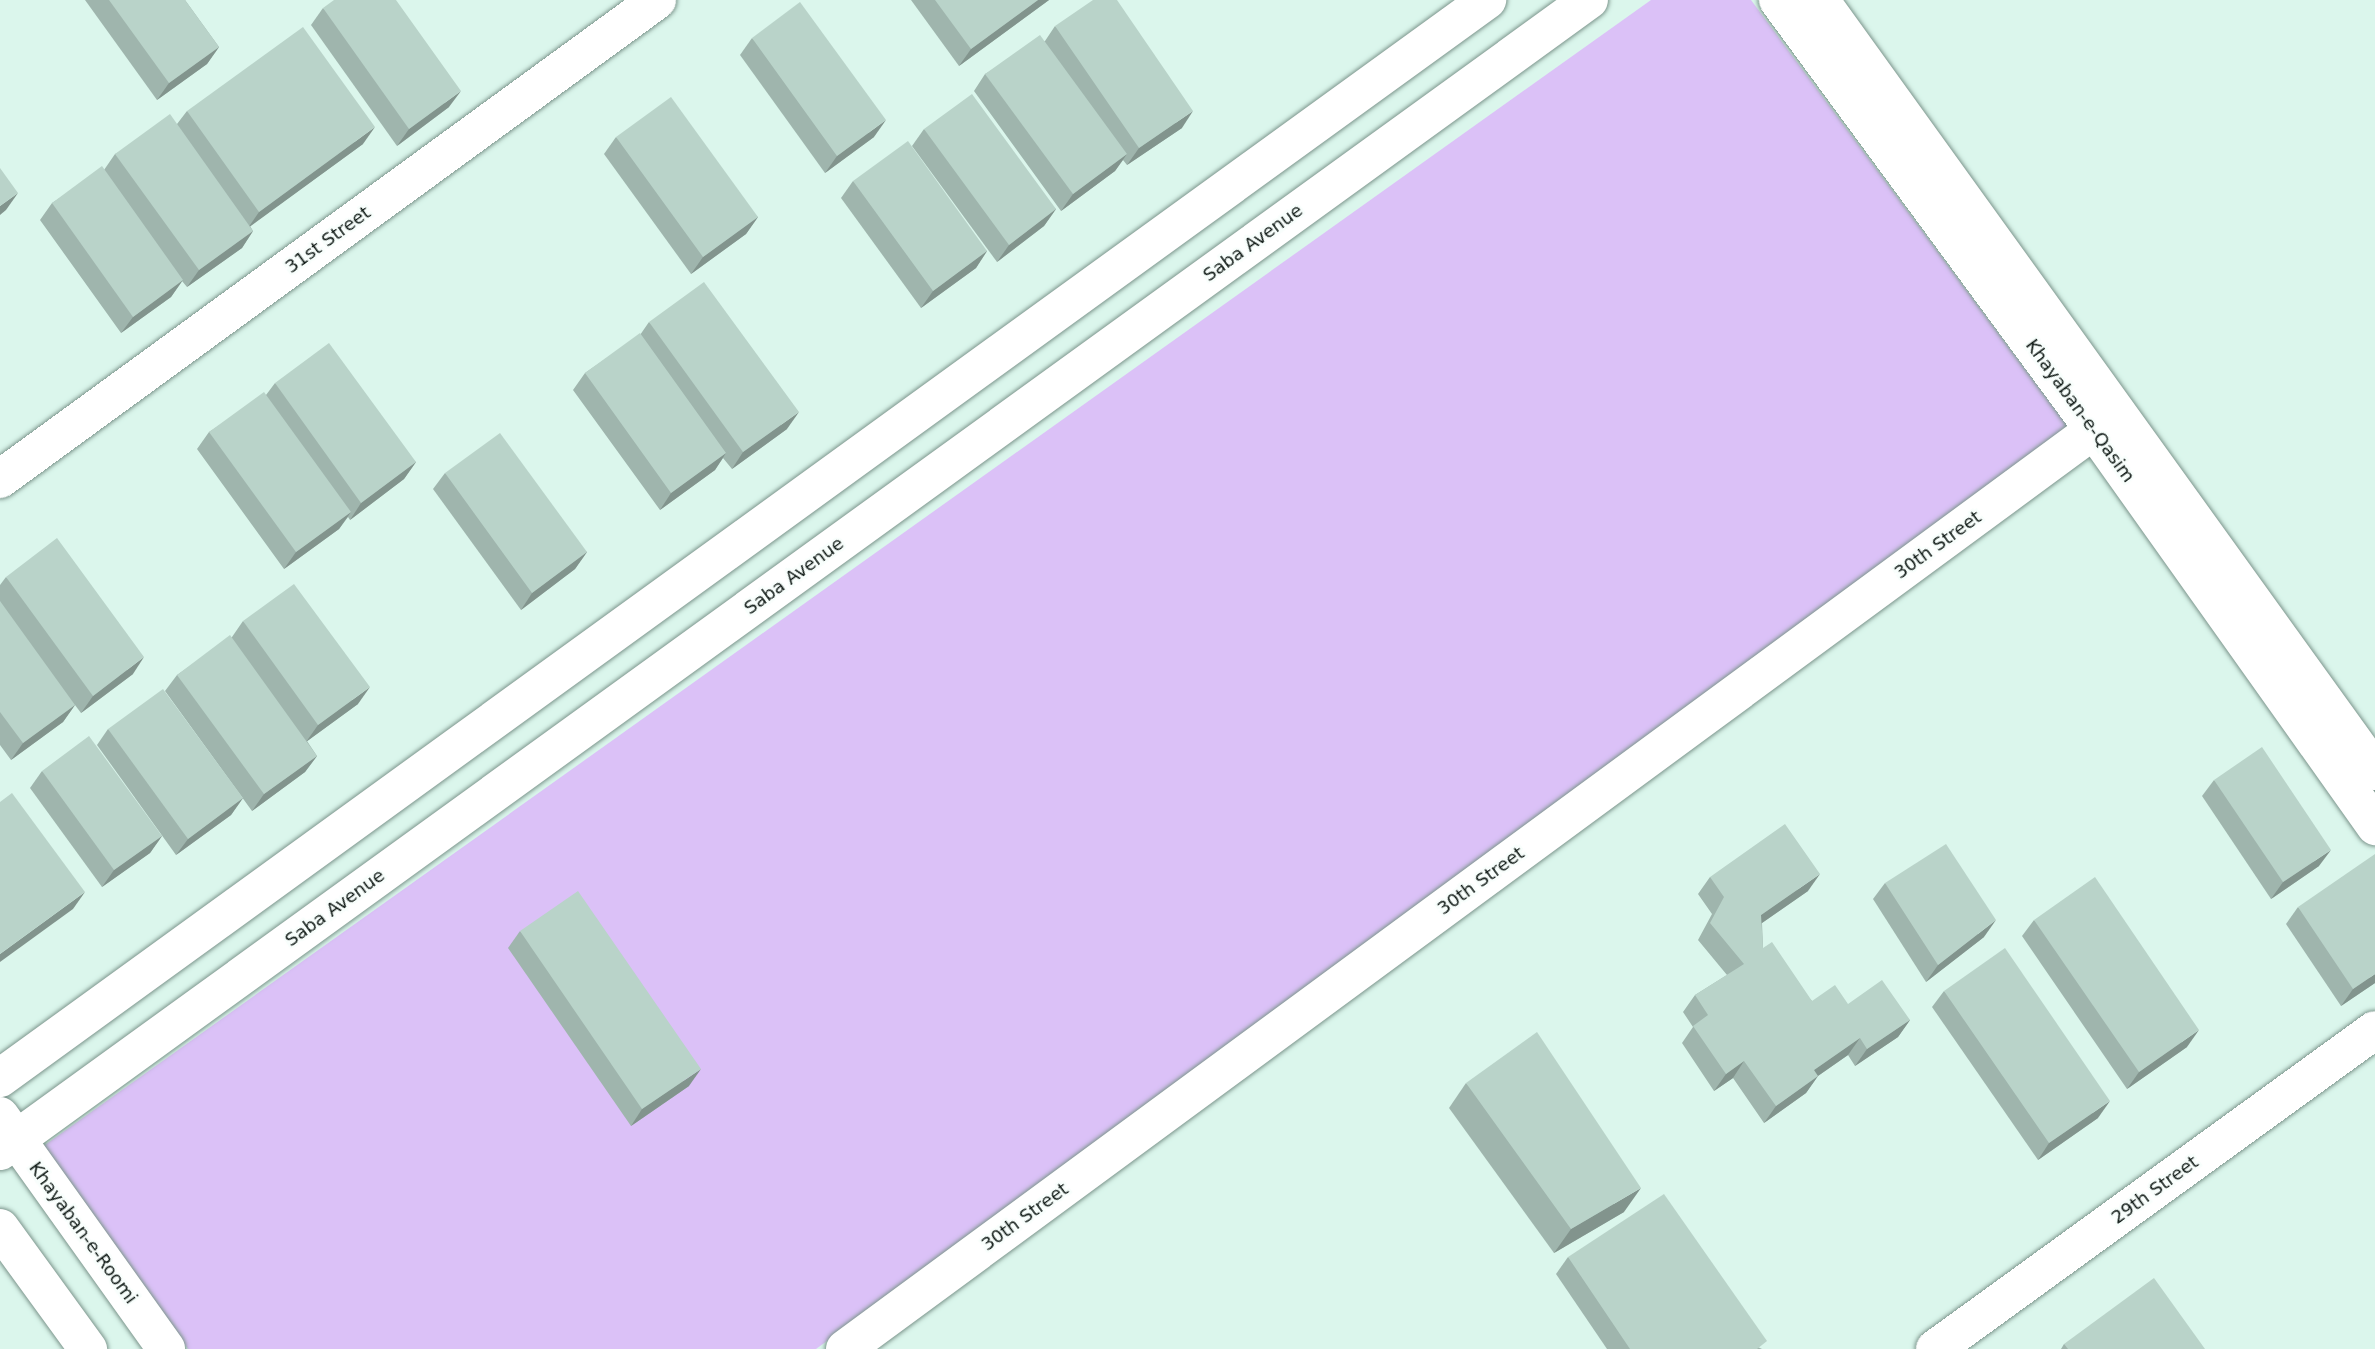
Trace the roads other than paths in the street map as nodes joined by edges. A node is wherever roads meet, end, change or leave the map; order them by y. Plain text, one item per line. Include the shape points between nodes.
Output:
1 (657, 0) edge
2 (1487, 0) edge
3 (1589, 0) edge
4 (1778, 0) edge
5 (1820, 0) edge
6 (2106, 422) junction
7 (0, 479) edge
8 (2375, 771) edge
9 (2375, 826) edge
10 (2375, 1031) edge
11 (0, 1078) edge
12 (5, 1135) edge
13 (0, 1228) edge
14 (88, 1349) edge
15 (166, 1349) edge
16 (845, 1349) edge
17 (1936, 1349) edge

1 - 7 street, 31st Street
2 - 11 street
3 - 12 street, Saba Avenue
4 - 6 street, Khayaban-e-Qasim
5 - 6 street, Khayaban-e-Qasim
6 - 8 street, Khayaban-e-Qasim
6 - 9 street, Khayaban-e-Qasim
6 - 16 street, 30th Street
10 - 17 street, 29th Street
12 - 15 street, Khayaban-e-Roomi
13 - 14 street

